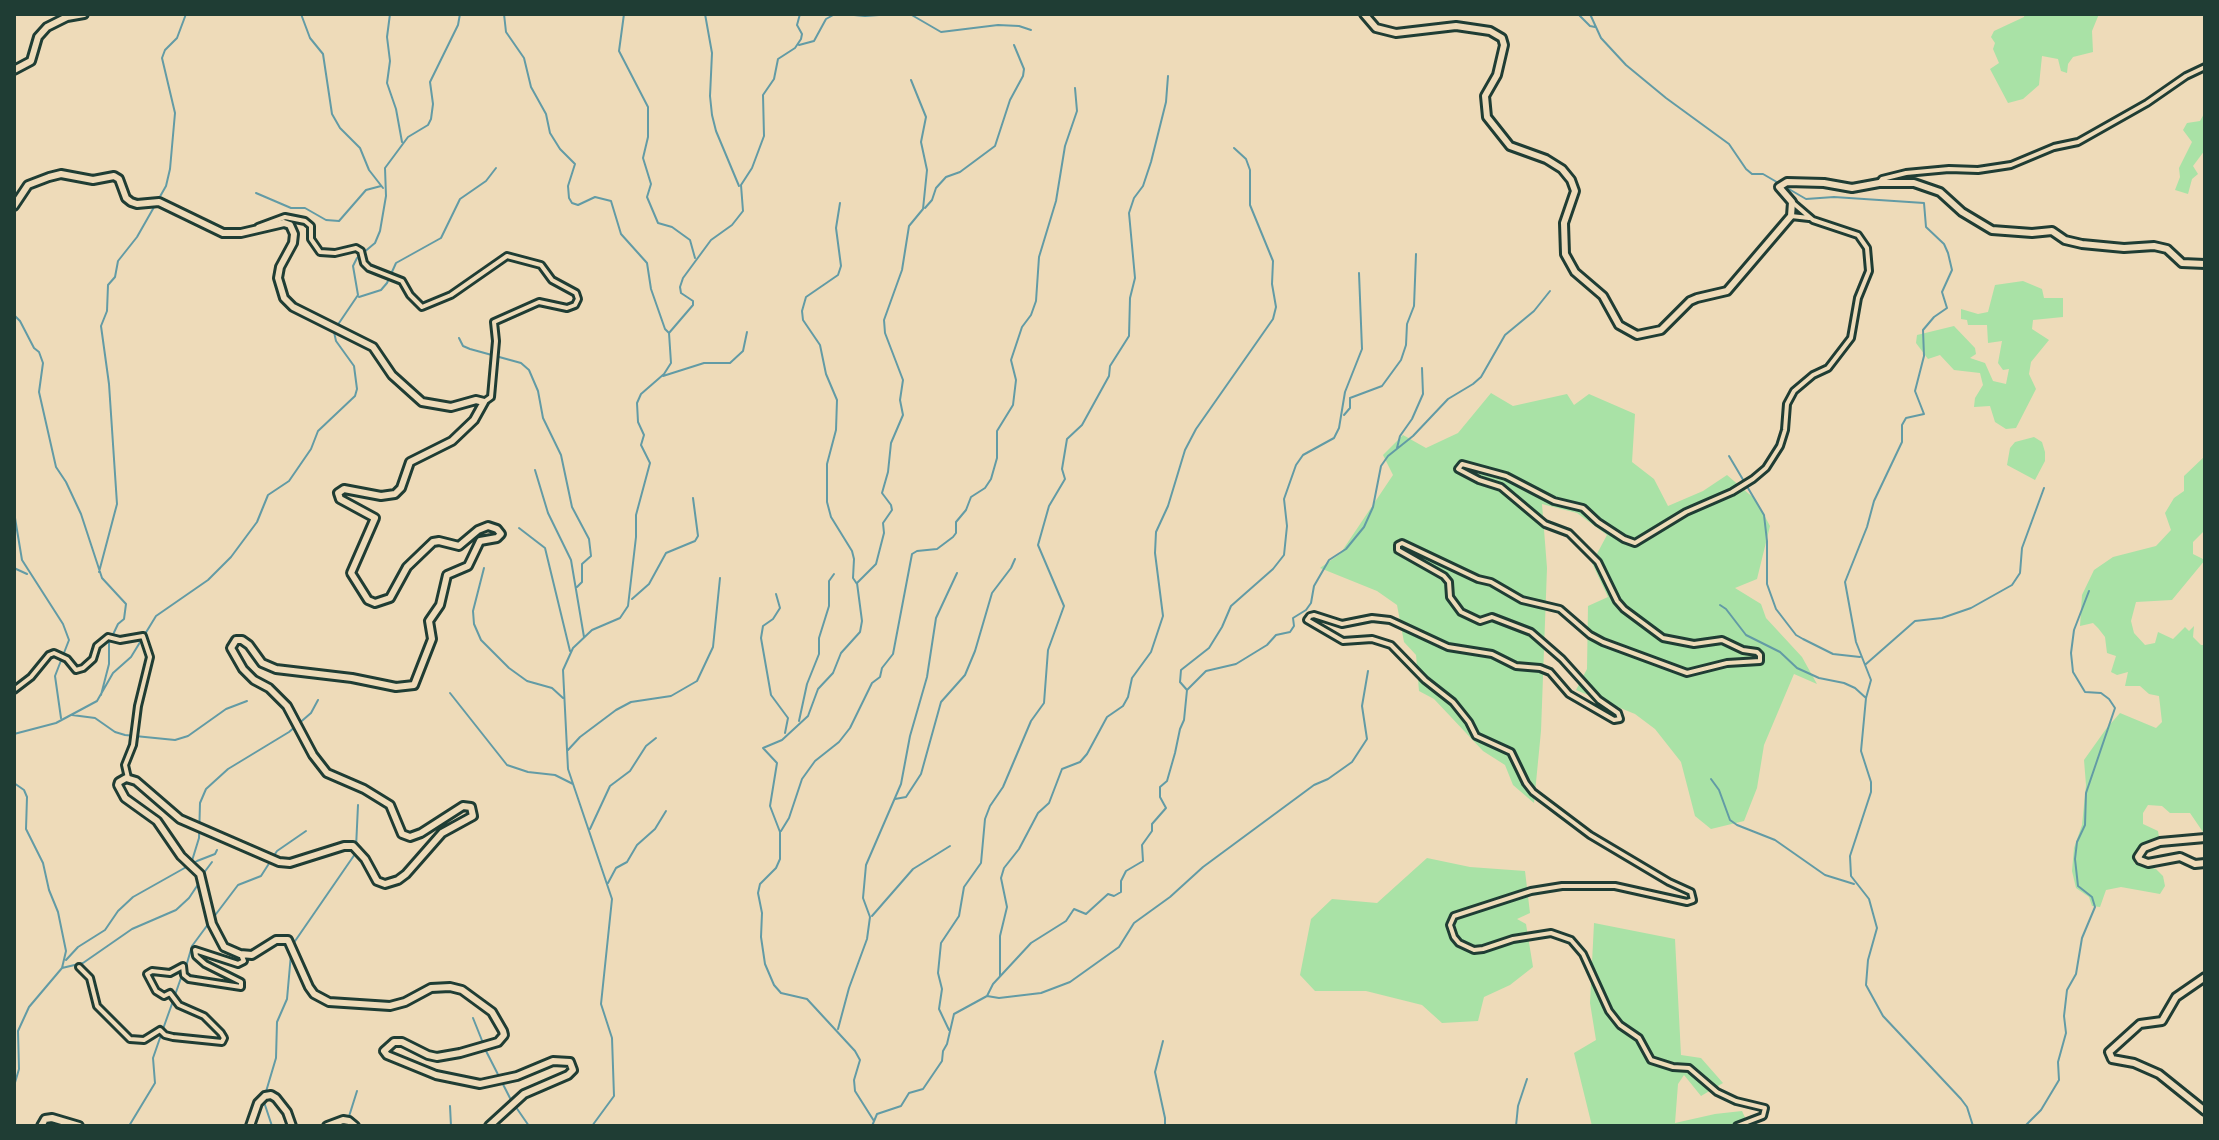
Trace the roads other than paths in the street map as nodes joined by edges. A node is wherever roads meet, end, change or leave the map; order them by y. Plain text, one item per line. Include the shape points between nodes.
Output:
1 (84, 14) edge
2 (1364, 14) edge
3 (2205, 67) edge
4 (14, 70) edge
5 (1879, 183) junction
6 (1792, 202) junction
7 (14, 206) edge
8 (1791, 216) junction
9 (1811, 218) junction
10 (255, 229) junction
11 (2205, 264) edge
12 (484, 402) junction
13 (14, 690) edge
14 (128, 778) junction
15 (2205, 838) edge
16 (2205, 863) edge
17 (245, 955) junction
18 (79, 967) dead end
19 (2205, 977) edge
20 (2205, 1111) edge
21 (42, 1126) edge
22 (79, 1126) edge
23 (250, 1126) edge
24 (292, 1126) edge
25 (327, 1126) edge
26 (355, 1126) edge
27 (489, 1126) edge
28 (1737, 1126) edge

1 - 4 street via 47,27 31,61
2 - 8 street via 1376,28 1396,33 1456,26 1502,38 1497,75 1485,96 1487,117 1510,146 1554,163 1575,185 1564,223 1565,254 1627,331 1637,335 1661,330 1690,301 1727,291
3 - 5 street via 2078,142 2002,167 1906,173
5 - 6 street via 1852,188 1783,183 1780,190
5 - 11 street via 1908,182 1935,189 1992,230 2052,231 2082,244 2154,246 2167,249 2182,263
6 - 8 street
6 - 9 street
7 - 10 street via 28,185 49,177 114,176 131,202 159,202 223,233
8 - 9 street
9 - 28 street via 1858,235 1867,248 1869,271 1851,338 1828,368 1794,391 1780,446 1753,479 1635,543 1583,508 1554,501 1506,476 1462,464 1458,469 1501,487 1545,524 1569,533 1598,562 1624,609 1663,638 1694,644 1722,640 1757,652 1760,661 1687,673 1603,642 1560,609 1522,600 1402,543 1398,550 1447,579 1450,597 1461,612 1531,632 1620,719 1569,694 1550,672 1448,647 1390,620 1342,624 1314,615 1307,620 1343,641 1372,639 1391,645 1453,702 1476,736 1511,752 1533,792 1590,835 1691,892 1693,900 1687,902 1615,886 1562,886 1454,916 1450,925 1459,943 1474,950 1551,933 1571,940 1614,1018 1639,1038 1651,1060 1689,1068 1717,1092 1765,1108 1763,1116
10 - 12 street via 284,223 293,228 293,243 278,278 293,307 373,347 392,375 422,402 451,407
10 - 12 street via 285,217 305,221 320,252 356,248 369,268 402,281 422,307 443,300 507,256 541,265 578,299 567,308 539,302 494,322 491,397
12 - 14 street via 452,441 410,462 395,494 344,489 338,493 375,518 351,573 375,603 390,598 407,567 433,542 459,546 488,526 501,534 480,541 468,566 447,575 440,605 429,621 432,639 414,685 396,687 276,669 262,663 242,640 231,648 243,669 287,706 327,773 390,805 402,834 421,833 463,806 471,807 473,816 442,833 406,874 385,884 374,878 353,846 279,862 180,819
13 - 14 street via 49,655 67,659 76,670 93,659 97,646 108,637 143,636 150,657 125,765
14 - 17 street via 119,782 121,793 157,821 200,874 218,940
15 - 16 street via 2160,842 2144,848 2138,857 2148,863 2180,857
17 - 18 street via 238,964 195,950 205,964 241,982 241,987 189,979 183,966 170,973 147,974 164,996 170,993 179,1005 204,1016 221,1033 222,1042 160,1030 144,1040 130,1039 97,1006 90,978
17 - 27 street via 288,940 309,987 329,1002 390,1006 442,987 475,998 501,1026 504,1035 498,1042 445,1056 428,1055 402,1042 384,1051 436,1075 480,1084 553,1061 570,1062 573,1070 568,1075 524,1094
19 - 20 street via 2176,997 2162,1021 2140,1024 2109,1052 2112,1059 2159,1074
21 - 22 street via 52,1118
23 - 24 street via 258,1103 271,1095
25 - 26 street via 343,1120

